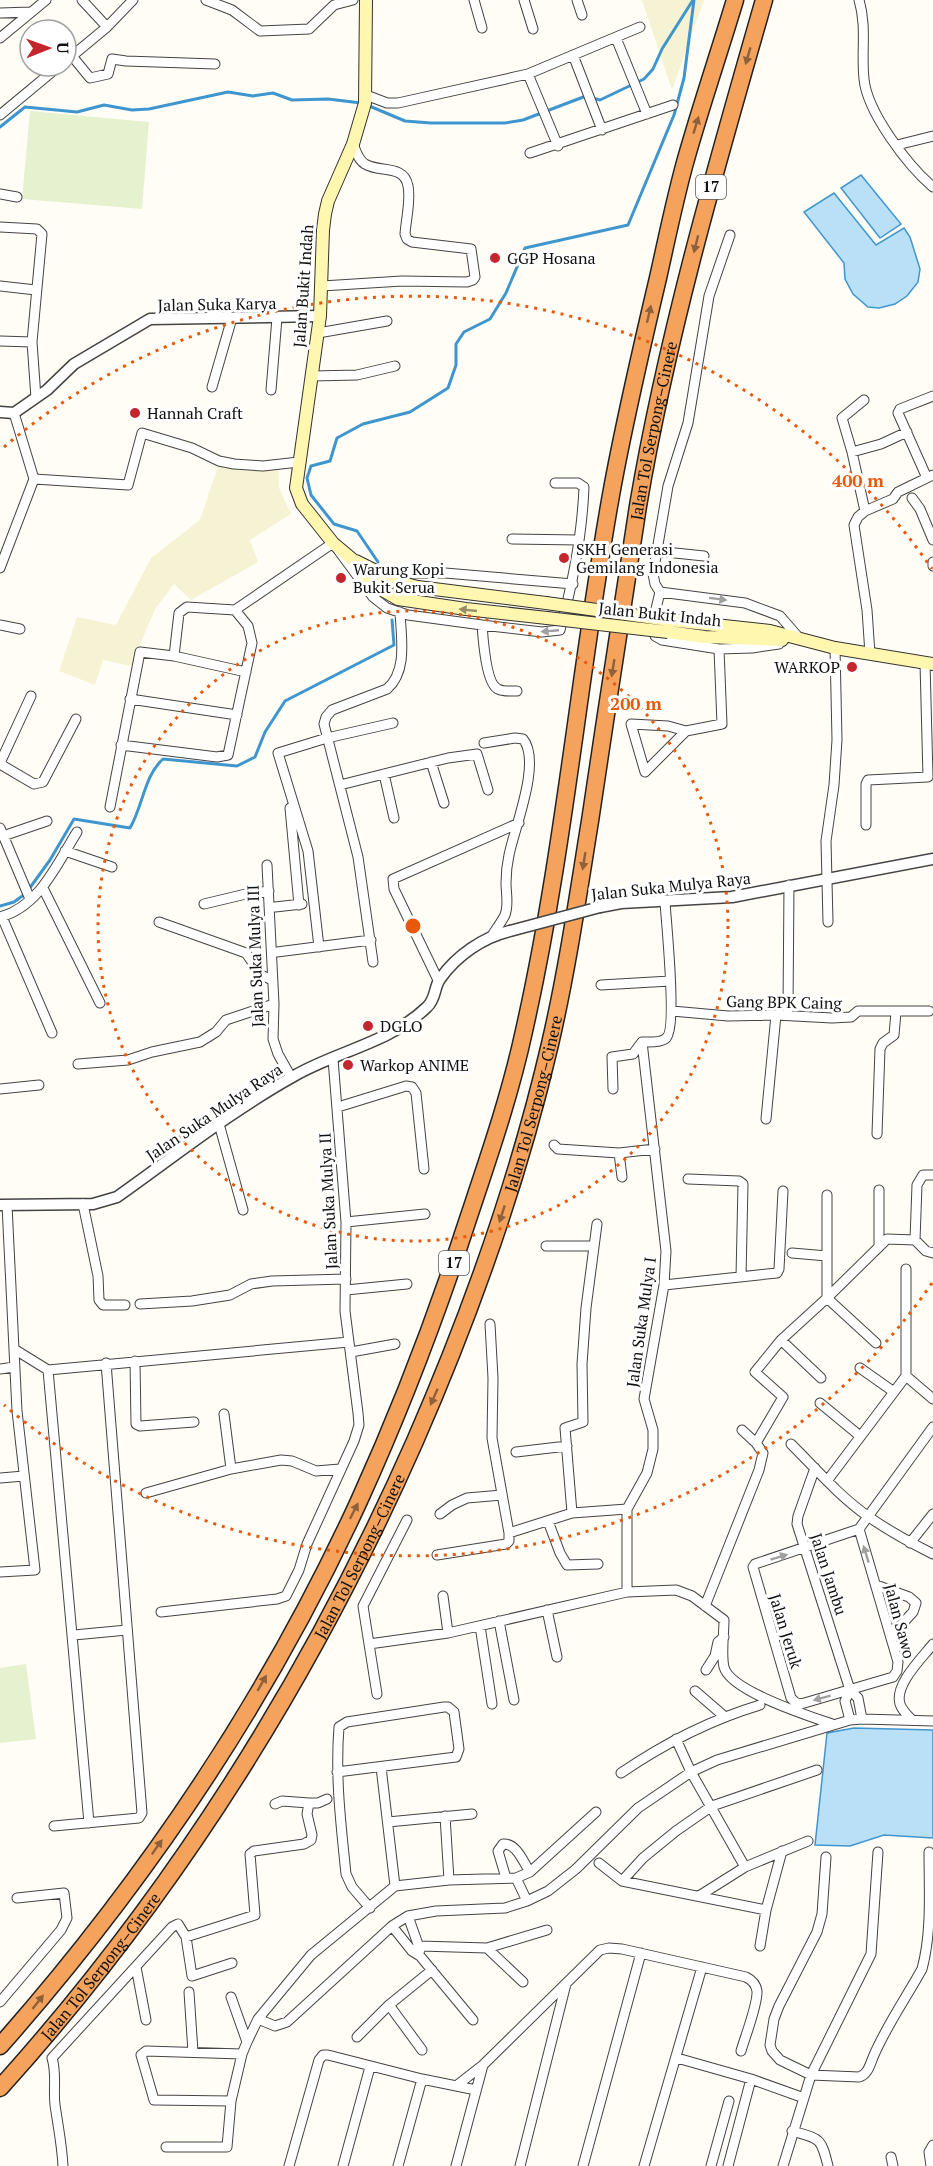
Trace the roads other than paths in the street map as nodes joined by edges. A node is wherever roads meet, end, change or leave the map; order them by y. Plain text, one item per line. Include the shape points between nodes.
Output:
1 (46, 0) edge
2 (82, 0) edge
3 (133, 0) edge
4 (206, 0) edge
5 (353, 0) edge
6 (366, 0) edge
7 (474, 0) edge
8 (524, 0) edge
9 (577, 0) edge
10 (735, 0) edge
11 (765, 0) edge
12 (858, 0) edge
13 (31, 12) junction
14 (0, 13) edge
15 (582, 15) dead end
16 (107, 27) junction
17 (640, 27) dead end
18 (482, 28) dead end
19 (533, 29) dead end
20 (0, 38) edge
21 (616, 38) junction
22 (78, 51) edge
23 (573, 55) junction
24 (215, 64) dead end
25 (78, 67) edge
26 (528, 74) junction
27 (45, 78) edge
28 (365, 102) junction
29 (673, 105) dead end
30 (647, 114) junction
31 (0, 115) edge
32 (602, 130) junction
33 (933, 136) edge
34 (353, 144) junction
35 (897, 145) junction
36 (558, 146) junction
37 (530, 153) dead end
38 (933, 188) edge
39 (0, 194) edge
40 (17, 197) dead end
41 (0, 227) edge
42 (730, 236) dead end
43 (0, 286) edge
44 (322, 286) junction
45 (36, 290) junction
46 (320, 316) junction
47 (232, 318) junction
48 (277, 318) junction
49 (387, 321) dead end
50 (318, 333) junction
51 (0, 341) edge
52 (32, 342) junction
53 (395, 366) dead end
54 (312, 376) junction
55 (212, 387) dead end
56 (271, 390) dead end
57 (933, 396) edge
58 (36, 398) junction
59 (864, 400) dead end
60 (0, 412) edge
61 (14, 414) junction
62 (907, 432) junction
63 (852, 452) junction
64 (299, 462) junction
65 (930, 477) edge
66 (34, 479) junction
67 (555, 483) dead end
68 (912, 498) dead end
69 (865, 511) junction
70 (512, 539) dead end
71 (579, 540) junction
72 (933, 540) edge
73 (333, 543) junction
74 (656, 551) junction
75 (704, 556) dead end
76 (352, 559) junction
77 (0, 568) edge
78 (382, 573) junction
79 (573, 584) junction
80 (660, 592) junction
81 (236, 610) junction
82 (400, 612) junction
83 (0, 625) edge
84 (482, 625) junction
85 (668, 626) junction
86 (20, 629) dead end
87 (802, 640) junction
88 (835, 648) junction
89 (718, 649) junction
90 (870, 654) junction
91 (174, 656) junction
92 (929, 663) edge
93 (246, 672) junction
94 (517, 691) dead end
95 (31, 696) dead end
96 (130, 699) junction
97 (237, 715) junction
98 (76, 719) dead end
99 (393, 723) dead end
100 (686, 731) junction
101 (327, 738) junction
102 (930, 742) edge
103 (484, 743) dead end
104 (121, 745) junction
105 (431, 762) junction
106 (0, 763) edge
107 (384, 774) junction
108 (340, 785) junction
109 (289, 788) junction
110 (488, 790) dead end
111 (444, 803) dead end
112 (110, 807) dead end
113 (394, 818) dead end
114 (47, 821) dead end
115 (519, 823) junction
116 (866, 825) dead end
117 (2, 832) edge
118 (76, 832) dead end
119 (65, 851) junction
120 (933, 859) edge
121 (267, 865) dead end
122 (112, 867) dead end
123 (827, 878) junction
124 (789, 885) junction
125 (43, 888) junction
126 (269, 891) junction
127 (29, 895) junction
128 (665, 902) junction
129 (314, 903) junction
130 (204, 904) dead end
131 (299, 904) junction
132 (275, 907) dead end
133 (1, 917) edge
134 (159, 922) dead end
135 (828, 922) dead end
136 (493, 934) junction
137 (371, 940) junction
138 (319, 947) junction
139 (277, 952) dead end
140 (373, 962) dead end
141 (272, 980) junction
142 (438, 980) junction
143 (670, 981) junction
144 (601, 985) dead end
145 (100, 1003) dead end
146 (274, 1005) junction
147 (788, 1009) dead end
148 (672, 1011) junction
149 (929, 1011) dead end
150 (896, 1012) junction
151 (777, 1015) junction
152 (52, 1033) dead end
153 (642, 1042) junction
154 (333, 1059) junction
155 (78, 1064) dead end
156 (291, 1077) junction
157 (39, 1085) dead end
158 (0, 1089) edge
159 (613, 1089) dead end
160 (338, 1107) junction
161 (766, 1119) dead end
162 (219, 1124) junction
163 (877, 1134) dead end
164 (554, 1145) dead end
165 (655, 1149) junction
166 (618, 1153) junction
167 (424, 1169) dead end
168 (933, 1175) edge
169 (622, 1177) dead end
170 (688, 1179) dead end
171 (879, 1190) dead end
172 (783, 1191) dead end
173 (827, 1195) dead end
174 (83, 1204) junction
175 (4, 1205) edge
176 (243, 1210) dead end
177 (425, 1214) dead end
178 (346, 1222) junction
179 (597, 1224) dead end
180 (915, 1240) junction
181 (546, 1246) dead end
182 (594, 1246) junction
183 (879, 1247) junction
184 (933, 1253) edge
185 (792, 1254) dead end
186 (827, 1256) junction
187 (906, 1269) dead end
188 (741, 1277) junction
189 (346, 1279) junction
190 (407, 1284) dead end
191 (664, 1285) junction
192 (346, 1290) junction
193 (827, 1298) junction
194 (140, 1304) dead end
195 (125, 1305) dead end
196 (489, 1324) dead end
197 (781, 1340) junction
198 (876, 1343) dead end
199 (395, 1344) dead end
200 (350, 1347) junction
201 (14, 1350) junction
202 (135, 1361) junction
203 (106, 1363) junction
204 (15, 1367) junction
205 (860, 1368) dead end
206 (0, 1369) edge
207 (48, 1370) junction
208 (906, 1376) junction
209 (821, 1378) dead end
210 (894, 1392) junction
211 (933, 1399) edge
212 (820, 1403) dead end
213 (224, 1414) dead end
214 (194, 1422) dead end
215 (933, 1427) edge
216 (742, 1430) dead end
217 (860, 1436) junction
218 (756, 1443) junction
219 (791, 1444) dead end
220 (567, 1446) junction
221 (516, 1452) dead end
222 (815, 1468) junction
223 (231, 1469) junction
224 (340, 1469) junction
225 (24, 1476) junction
226 (0, 1478) edge
227 (827, 1481) junction
228 (146, 1493) dead end
229 (502, 1495) junction
230 (627, 1509) junction
231 (572, 1513) junction
232 (440, 1514) dead end
233 (933, 1514) edge
234 (868, 1517) junction
235 (407, 1520) dead end
236 (548, 1521) junction
237 (859, 1529) junction
238 (509, 1533) junction
239 (910, 1543) junction
240 (806, 1548) junction
241 (933, 1554) edge
242 (437, 1555) dead end
243 (598, 1564) dead end
244 (0, 1572) edge
245 (876, 1585) junction
246 (627, 1592) junction
247 (442, 1596) dead end
248 (705, 1606) junction
249 (547, 1610) junction
250 (161, 1612) dead end
251 (499, 1621) junction
252 (480, 1626) junction
253 (127, 1630) junction
254 (448, 1633) junction
255 (74, 1635) junction
256 (891, 1636) junction
257 (724, 1637) junction
258 (369, 1644) junction
259 (933, 1644) edge
260 (557, 1657) dead end
261 (706, 1670) dead end
262 (850, 1690) junction
263 (695, 1691) dead end
264 (377, 1694) dead end
265 (514, 1700) dead end
266 (492, 1704) dead end
267 (760, 1705) dead end
268 (725, 1717) junction
269 (862, 1719) junction
270 (911, 1719) junction
271 (850, 1720) junction
272 (933, 1721) edge
273 (833, 1724) junction
274 (676, 1739) junction
275 (381, 1767) junction
276 (817, 1770) dead end
277 (691, 1772) junction
278 (337, 1773) junction
279 (621, 1773) dead end
280 (327, 1799) dead end
281 (309, 1803) junction
282 (275, 1804) dead end
283 (712, 1806) junction
284 (596, 1812) dead end
285 (472, 1814) dead end
286 (446, 1816) junction
287 (388, 1822) junction
288 (89, 1823) junction
289 (54, 1826) dead end
290 (808, 1841) dead end
291 (782, 1851) junction
292 (878, 1852) dead end
293 (929, 1852) dead end
294 (826, 1857) dead end
295 (599, 1863) dead end
296 (744, 1867) junction
297 (530, 1872) junction
298 (506, 1878) junction
299 (448, 1880) junction
300 (622, 1881) junction
301 (518, 1882) junction
302 (395, 1886) junction
303 (699, 1896) junction
304 (17, 1898) dead end
305 (526, 1898) junction
306 (370, 1908) junction
307 (766, 1910) junction
308 (408, 1916) junction
309 (392, 1926) junction
310 (547, 1930) dead end
311 (186, 1937) junction
312 (760, 1946) dead end
313 (487, 1948) junction
314 (418, 1951) junction
315 (641, 1953) junction
316 (232, 1963) dead end
317 (136, 1967) junction
318 (702, 1967) junction
319 (432, 1970) junction
320 (523, 1982) dead end
321 (566, 1982) junction
322 (189, 1992) dead end
323 (231, 1997) dead end
324 (0, 2002) edge
325 (389, 2005) junction
326 (541, 2007) junction
327 (558, 2015) junction
328 (258, 2019) junction
329 (146, 2020) dead end
330 (473, 2020) dead end
331 (357, 2037) dead end
332 (247, 2042) junction
333 (0, 2046) edge
334 (422, 2050) dead end
335 (741, 2051) dead end
336 (193, 2052) junction
337 (242, 2055) junction
338 (677, 2058) junction
339 (483, 2065) junction
340 (370, 2067) junction
341 (811, 2075) junction
342 (422, 2079) junction
343 (751, 2079) junction
344 (456, 2086) junction
345 (0, 2088) edge
346 (476, 2091) junction
347 (804, 2098) junction
348 (231, 2101) junction
349 (729, 2101) dead end
350 (792, 2131) junction
351 (933, 2145) edge
352 (166, 2147) dead end
353 (63, 2166) edge
354 (289, 2166) edge
355 (344, 2166) edge
356 (398, 2166) edge
357 (456, 2166) edge
358 (520, 2166) edge
359 (583, 2166) edge
360 (644, 2166) edge
361 (711, 2166) edge
362 (729, 2166) edge
363 (783, 2166) edge
364 (828, 2166) edge
365 (931, 2166) edge

1 - 13 street
2 - 16 street
3 - 16 street
4 - 5 street via 232,10 260,31 309,29 334,5
6 - 28 main road, Jalan Bukit Indah
7 - 18 street
8 - 19 street
9 - 15 street
333 -> 10 highway, Jalan Tol Serpong–Cinere / 17 via 132,1883 221,1754 295,1628 358,1502 452,1270 492,1149 524,1033 551,888 611,494 686,160
11 -> 345 highway, Jalan Tol Serpong–Cinere / 17 via 716,167 671,344 641,490 579,891 551,1041 481,1281 382,1516 319,1640 242,1771 156,1897 54,2028
12 - 35 street via 864,31 866,92
13 - 14 street
13 - 20 street
16 - 22 street
17 - 21 street
21 - 23 street
21 - 30 street
23 - 26 street
23 - 32 street
24 - 25 street via 115,58 108,74 93,78
26 - 28 street via 398,103
26 - 36 street
27 - 31 street
28 - 34 main road, Jalan Bukit Indah
29 - 30 street
30 - 32 street
32 - 36 street
33 - 35 street
34 - 44 main road, Jalan Bukit Indah via 328,201
34 - 44 street via 365,164 396,171 404,177 408,187 407,239 471,249 474,276 468,282
35 - 38 street
36 - 37 street
39 - 40 street
41 - 45 street via 37,229 42,234
42 - 74 street via 709,296 688,423 668,486
43 - 45 street
44 - 46 main road, Jalan Bukit Indah
45 - 52 street
46 - 48 street, Jalan Suka Karya
46 - 50 main road, Jalan Bukit Indah
47 - 48 street, Jalan Suka Karya
47 - 55 street
47 - 58 street, Jalan Suka Karya via 150,320 74,364
48 - 56 street
49 - 50 street
50 - 54 main road, Jalan Bukit Indah
51 - 52 street
52 - 58 street
53 - 54 street via 357,375
54 - 64 main road, Jalan Bukit Indah
57 - 62 street via 899,410
58 - 61 street, Jalan Suka Karya
59 - 63 street via 842,418
60 - 61 street
61 - 66 street
62 - 63 street
62 - 65 street
63 - 69 street
64 - 66 street via 234,464 141,433 128,485
64 - 73 main road, Jalan Bukit Indah via 297,494
65 - 69 street
66 - 77 street
67 - 71 street via 578,483 584,487
68 - 72 street
69 - 90 street via 854,525
70 - 71 street
71 - 79 street
73 - 76 main road, Jalan Bukit Indah
73 - 81 street
73 - 82 street via 373,597
74 - 75 street
74 - 80 street via 653,574
76 - 78 main road, Jalan Bukit Indah
85 -> 76 main road, Jalan Bukit Indah, bridge via 547,618 399,599 376,584
78 - 79 street via 445,573
78 - 85 main road, Jalan Bukit Indah, bridge via 418,587 546,603
79 -> 84 street via 560,630 542,632
80 -> 87 street via 746,603 780,616
80 - 89 street via 654,617 655,636
81 - 91 street via 181,610
81 - 93 street via 252,639
82 - 84 street
82 - 101 street via 399,674 387,689 333,710 324,724
83 - 86 street
84 - 94 street via 493,685 498,690
85 - 87 main road, Jalan Bukit Indah via 705,637
87 - 88 main road, Jalan Bukit Indah
87 - 89 street
88 - 90 main road, Jalan Bukit Indah
88 - 123 street via 837,740 826,834
89 - 100 street via 723,722
90 - 92 main road, Jalan Bukit Indah
91 - 93 street
91 - 96 street via 140,652
92 - 102 street
93 - 97 street
95 - 106 street
96 - 97 street
96 - 104 street
97 - 104 street via 229,753 223,757
98 - 106 street via 43,782 34,784
99 - 101 street
100 - 100 street via 631,724 645,771
101 - 108 street
101 - 109 street via 278,753
102 - 116 street via 928,777 868,780
103 - 115 street via 515,738 526,742 528,782
104 - 112 street
105 - 107 street
105 - 110 street via 477,754
105 - 111 street
107 - 108 street
107 - 113 street
108 - 137 street via 358,857
109 - 129 street via 308,851
109 - 131 street
114 - 117 street
115 - 136 street via 509,854 508,902
115 - 142 street via 393,879 394,889
117 - 127 street
118 - 119 street
119 - 122 street
119 - 125 street
120 - 123 street, Jalan Suka Mulya Raya
121 - 126 street, Jalan Suka Mulya III
123 - 124 street, Jalan Suka Mulya Raya
123 - 135 street
124 - 128 street, Jalan Suka Mulya Raya via 732,897
124 - 147 street
125 - 127 street
125 - 145 street
126 - 130 street
126 - 141 street, Jalan Suka Mulya III
127 - 133 street via 20,907
128 - 136 street, Jalan Suka Mulya Raya, bridge via 621,903
128 - 143 street
129 - 131 street
129 - 138 street
131 - 132 street
133 - 152 street
134 - 141 street via 246,952 261,975
136 - 142 street, Jalan Suka Mulya Raya via 460,957
137 - 138 street
137 - 140 street
138 - 139 street
141 - 146 street, Jalan Suka Mulya III
142 - 154 street, Jalan Suka Mulya Raya via 432,1001 424,1010 389,1034
143 - 144 street
143 - 148 street
146 - 155 street via 226,1020 200,1042 128,1060
146 - 156 street, Jalan Suka Mulya III via 273,1039
148 - 151 street, Gang BPK Caing
148 - 153 street via 666,1039
149 - 150 street, Gang BPK Caing
150 - 151 street, Gang BPK Caing via 858,1011 848,1018
150 - 163 street via 894,1035 880,1049
151 - 161 street
153 - 159 street via 633,1054 611,1059
153 - 165 street, Jalan Suka Mulya I
154 - 156 street, Jalan Suka Mulya Raya
154 - 160 street, Jalan Suka Mulya II
156 - 162 street, Jalan Suka Mulya Raya
157 - 158 street
160 - 167 street via 412,1087
160 - 178 street, Jalan Suka Mulya II
162 - 174 street, Jalan Suka Mulya Raya via 117,1197
162 - 176 street
164 - 166 street via 558,1149
165 - 166 street
165 - 191 street, Jalan Suka Mulya I via 666,1251
166 - 169 street
168 - 180 street via 923,1175 917,1185
170 - 188 street via 743,1184
171 - 183 street
172 - 188 street via 777,1273
173 - 186 street
174 - 175 street, Jalan Suka Mulya Raya
174 - 195 street via 99,1300 103,1305
175 - 201 street
177 - 178 street
178 - 189 street, Jalan Suka Mulya II
179 - 182 street
180 - 183 street via 887,1239
180 - 184 street
181 - 182 street
182 - 220 street via 582,1364 583,1422 566,1427
183 - 193 street
185 - 186 street
186 - 193 street
187 - 208 street
188 - 191 street
189 - 192 street, Jalan Suka Mulya II
189 - 194 street via 272,1281 251,1284 225,1296
190 - 192 street
191 - 230 street, Jalan Suka Mulya I via 644,1399 653,1430 653,1449 647,1473
192 - 200 street, Jalan Suka Mulya II
193 - 197 street
193 - 198 street
196 - 229 street via 492,1438
197 - 209 street
197 - 218 street via 755,1372 783,1397
199 - 200 street
200 - 202 street
200 - 224 street, Jalan Suka Mulya II via 358,1425
201 - 204 street
201 - 207 street
202 - 203 street
202 - 214 street via 136,1424
203 - 207 street
203 - 253 street
204 - 206 street
204 - 225 street
205 - 210 street
207 - 255 street
208 - 210 street
208 - 211 street
210 - 217 street
212 - 217 street
213 - 223 street
215 - 234 street
216 - 218 street
217 - 227 street
218 - 248 street via 763,1454 759,1470
219 - 222 street
220 - 221 street
220 - 231 street
222 - 227 street
222 - 240 street, Jalan Jambu via 797,1521
223 - 224 street via 287,1460 316,1471
223 - 228 street
224 - 250 street, Jalan Suka Mulya II via 286,1596
225 - 226 street
225 - 244 street via 35,1570
227 - 234 street
229 - 232 street via 467,1498
229 - 238 street
230 - 231 street
230 - 246 street, Jalan Suka Mulya I
231 - 236 street
233 - 239 street
234 - 237 street
234 - 239 street
235 - 258 street via 363,1606
236 - 238 street
236 - 243 street via 567,1565
237 - 240 street
245 -> 237 street, Jalan Sawo
238 - 242 street via 510,1541 506,1544
239 - 241 street
240 - 262 street, Jalan Jambu
262 -> 240 street, Jalan Jeruk via 801,1704 791,1698 753,1567
245 - 256 street, Jalan Sawo
245 - 256 street via 916,1603 913,1612
246 - 248 street via 676,1590
246 - 249 street
247 - 254 street
248 - 257 street via 724,1620
249 - 251 street
249 - 260 street
251 - 252 street
251 - 265 street
252 - 254 street
252 - 266 street
253 - 255 street
253 - 288 street via 142,1813 139,1818
254 - 258 street
255 - 288 street
256 - 262 street, Jalan Sawo via 898,1662 893,1677
257 - 261 street
257 - 273 street via 724,1667 731,1678 777,1705
258 - 264 street
259 - 270 street via 903,1683 899,1695 900,1706
262 - 269 street, Jalan Jambu via 858,1698
262 - 271 street, Jalan Jambu via 845,1701
263 - 268 street
267 - 268 street
268 - 274 street
269 - 270 street
269 - 271 street
270 - 272 street
271 - 273 street
273 - 277 street via 717,1760
274 - 277 street
274 - 279 street
275 - 278 street
275 - 278 street via 458,1756 452,1709 444,1707 341,1724
275 - 287 street
276 - 283 street
277 - 283 street
277 - 305 street via 639,1808 548,1892
278 - 306 street via 346,1874
280 - 281 street
281 - 282 street
281 - 311 street via 311,1840 250,1854 255,1915
283 - 296 street
283 - 300 street via 643,1858
284 - 297 street
285 - 286 street
286 - 287 street
286 - 299 street
287 - 302 street
288 - 289 street
290 - 291 street
291 - 296 street
291 - 307 street
292 - 341 street via 871,1954
293 - 341 street via 929,1910 922,1970 863,2076
294 - 341 street via 817,1932 779,2006 770,2045 780,2060
295 - 300 street
296 - 303 street
297 - 298 street via 513,1846 503,1844 498,1851
297 - 301 street
298 - 299 street
298 - 301 street
299 - 302 street
300 - 303 street
301 - 305 street
302 - 306 street
303 - 307 street
304 - 324 street via 64,1893 68,1918
305 - 308 street via 505,1908
306 - 328 street via 311,1955
307 - 312 street
308 - 309 street
308 - 314 street
309 - 314 street
309 - 328 street via 287,2022 275,2026
310 - 313 street
311 - 316 street via 192,1976
311 - 317 street via 178,1924 172,1927
313 - 314 street
313 - 320 street
314 - 319 street
315 - 318 street
315 - 321 street via 600,1950
315 - 359 street
317 - 329 street
317 - 353 street via 52,2058
318 - 335 street via 746,1977 756,1987 757,1998
318 - 338 street
319 - 325 street
319 - 330 street
321 - 326 street
321 - 327 street
322 - 336 street
323 - 332 street
325 - 331 street
325 - 334 street
326 - 327 street
326 - 339 street
327 - 358 street
328 - 332 street
332 - 337 street
336 - 337 street
336 - 348 street via 142,2053 140,2058 154,2100
337 - 348 street
338 - 343 street
338 - 360 street
339 - 344 street
339 - 346 street
340 - 342 street
340 - 354 street via 323,2055
340 - 355 street
341 - 347 street
342 - 344 street
342 - 356 street
343 - 347 street
343 - 362 street
344 - 346 street
346 - 357 street
347 - 350 street
348 - 352 street via 227,2147
349 - 361 street
350 - 363 street
350 - 364 street via 816,2138
351 - 365 street via 929,2152

